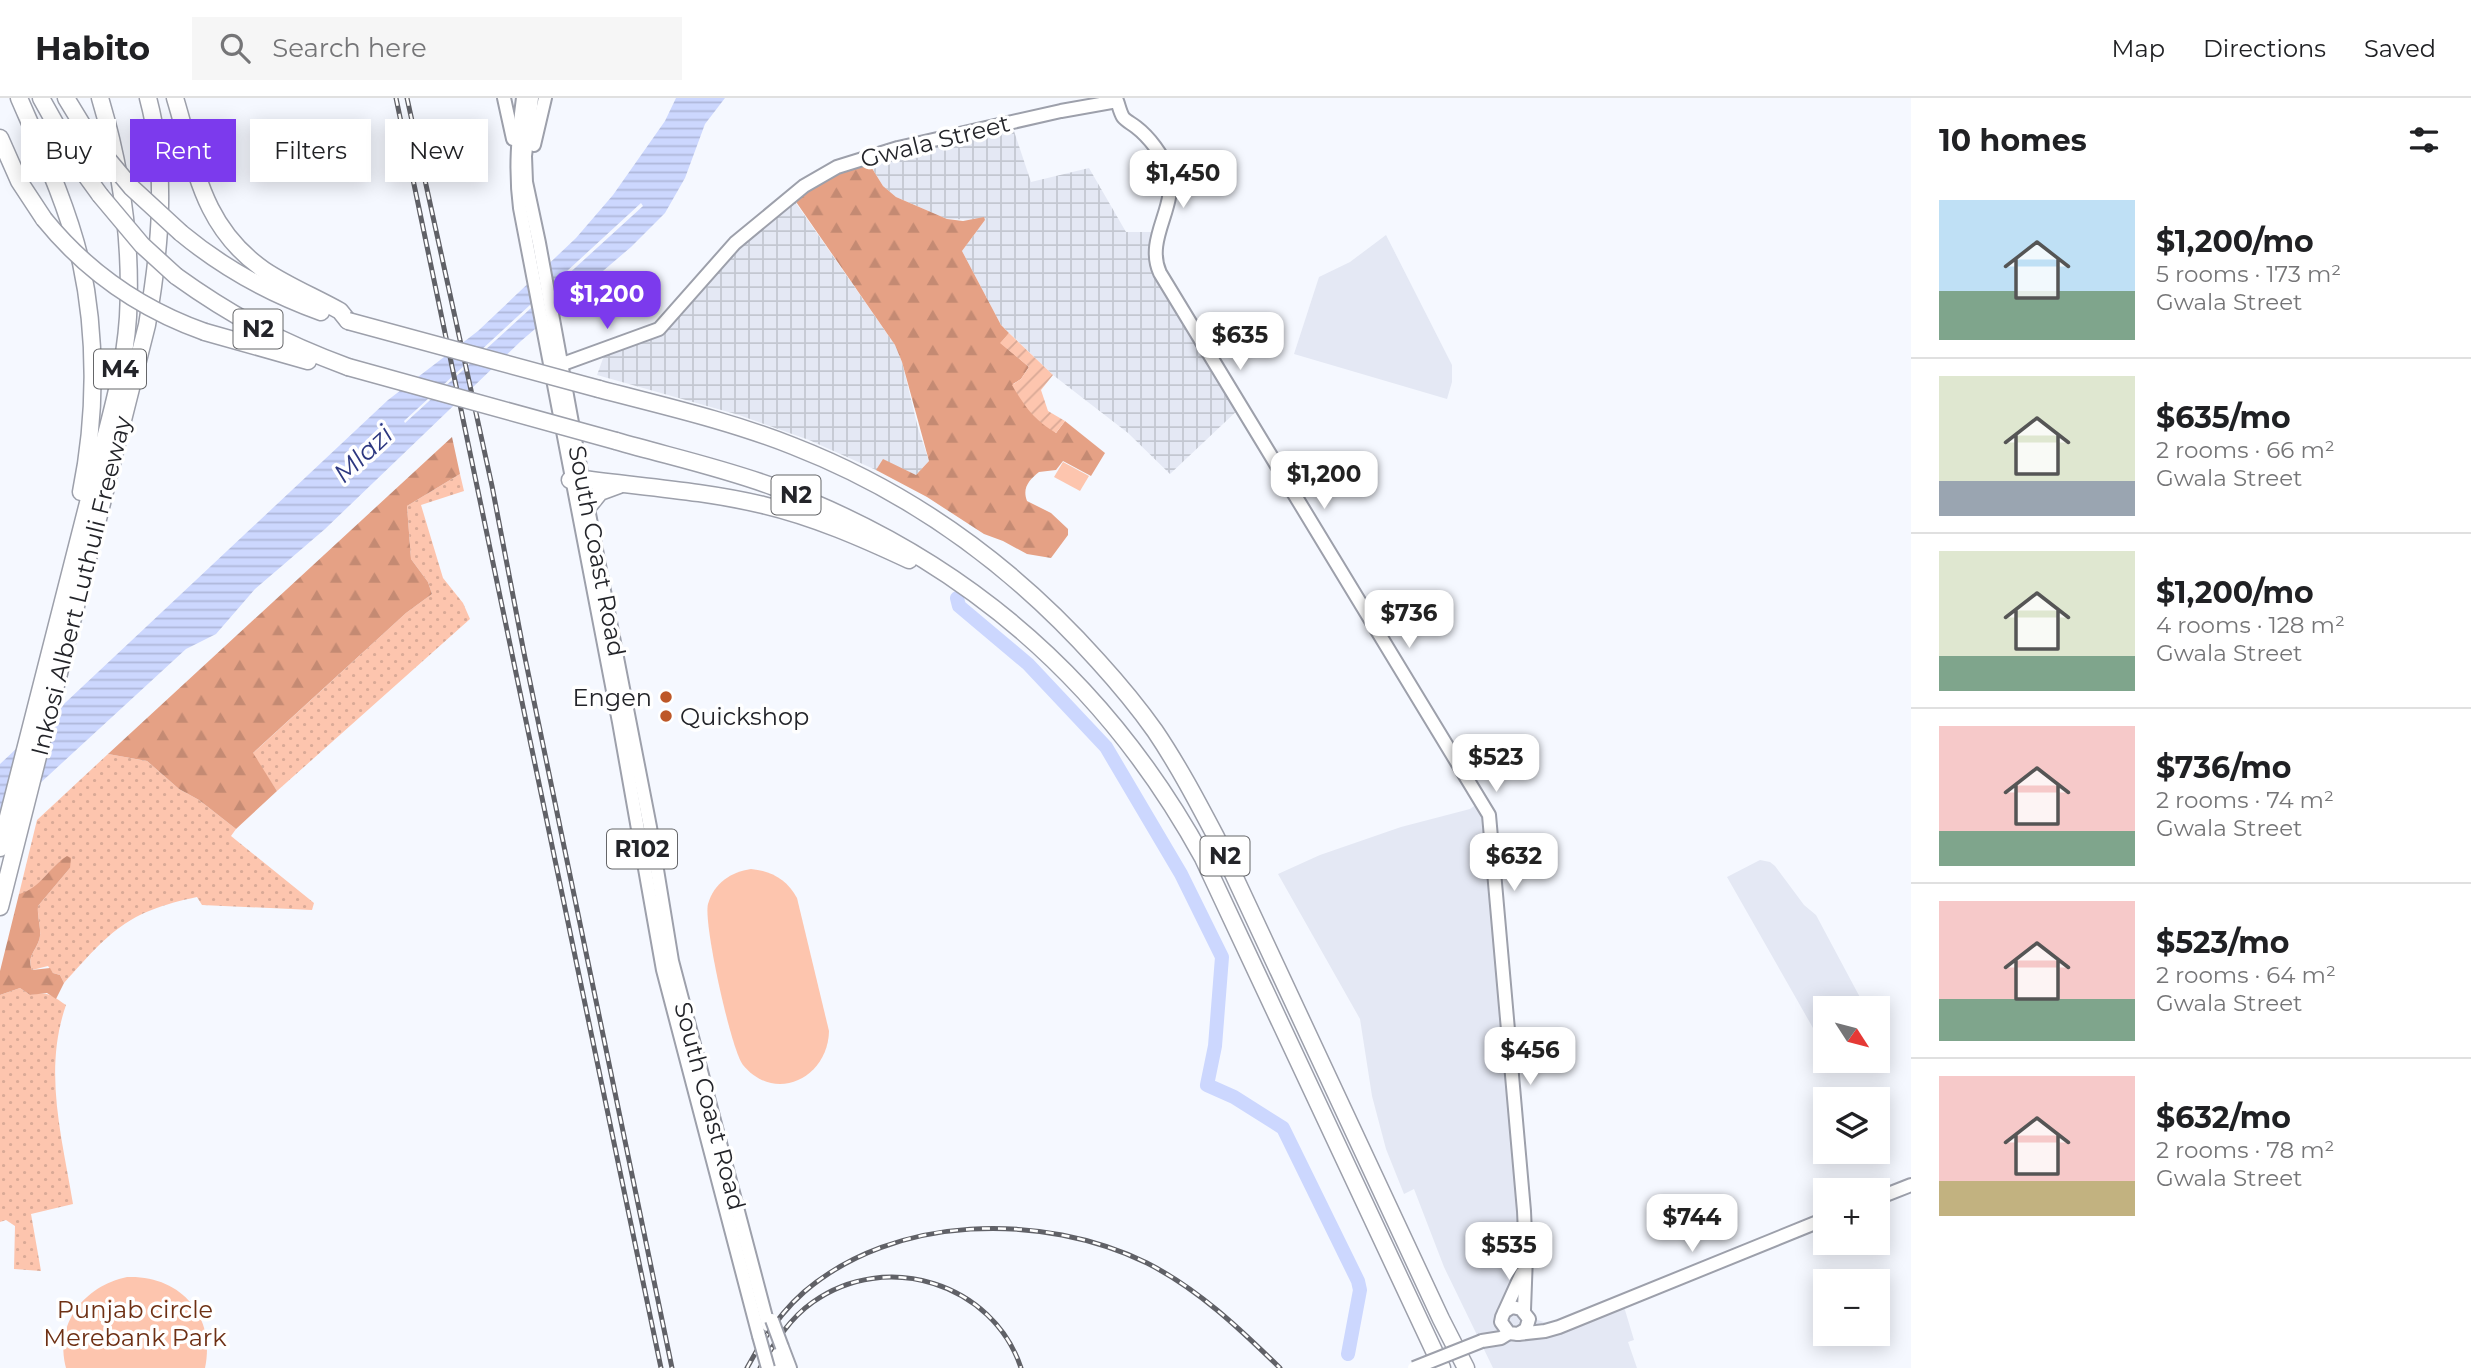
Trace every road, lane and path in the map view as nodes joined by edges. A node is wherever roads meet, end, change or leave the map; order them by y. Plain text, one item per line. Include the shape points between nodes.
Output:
1 (10, 98) edge
2 (19, 98) edge
3 (41, 98) edge
4 (66, 98) edge
5 (100, 98) edge
6 (175, 98) edge
7 (504, 98) edge
8 (523, 98) edge
9 (533, 98) edge
10 (545, 98) edge
11 (150, 102) edge
12 (28, 119) joint
13 (0, 138) edge
14 (52, 182) edge
15 (517, 185) junction
16 (536, 229) junction
17 (533, 246) junction
18 (348, 321) junction
19 (553, 354) junction
20 (560, 365) junction
21 (348, 367) junction
22 (577, 479) junction
23 (621, 484) junction
24 (587, 508) junction
25 (962, 583) junction
26 (61, 635) junction
27 (0, 848) edge
28 (0, 907) edge
29 (1909, 1184) edge
30 (1890, 1193) edge
31 (1813, 1224) edge
32 (1527, 1256) junction
33 (1526, 1313) junction
34 (1503, 1317) junction
35 (1572, 1320) junction
36 (762, 1328) junction
37 (1513, 1334) junction
38 (1482, 1341) junction
39 (779, 1349) junction
40 (766, 1368) edge
41 (780, 1368) edge
42 (790, 1368) edge
43 (1414, 1368) edge
44 (1442, 1368) edge
45 (1466, 1368) edge

1 - 12 highway
2 - 12 highway
3 - 21 highway, N2, bridge via 100,195 142,245 176,276 259,330
4 - 18 highway, N2, bridge via 91,139 131,187 196,245 286,298
5 - 26 highway, Inkosi Albert Luthuli Freeway / M4 via 112,139 127,239 128,320
6 - 18 highway via 202,192 223,232 264,270 340,311
7 - 15 main road
8 - 15 main road, South Coast Road / R102
9 - 16 main road, South Coast Road / R102 via 525,156
10 - 16 main road via 530,178
11 - 26 highway, Inkosi Albert Luthuli Freeway / M4 via 159,172 155,277 136,373
13 - 21 highway, bridge via 19,181 44,219 116,289 205,332 312,363
14 - 26 highway via 80,262 92,388 83,479 58,596
15 - 17 main road, South Coast Road / R102
16 - 17 main road, South Coast Road / R102
17 - 19 main road, South Coast Road / R102
18 - 45 highway, N2, bridge via 748,429 834,463 961,537 1056,615 1154,730 1189,786
19 - 20 main road, South Coast Road / R102
19 - 22 main road, South Coast Road / R102
20 - 22 main road, South Coast Road / R102
20 - 32 main road, Gwala Street via 659,329 735,243 804,186 837,167 933,140 1117,101 1121,115 1149,140 1168,171 1170,186 1155,251 1160,273 1489,816
21 - 25 highway, N2, bridge via 772,486 884,535
22 - 23 highway
22 - 24 main road, South Coast Road / R102
22 - 36 main road, South Coast Road / R102 via 663,970
23 - 24 highway via 600,492
23 - 25 highway via 717,496 795,514
24 - 36 main road, South Coast Road / R102 via 672,961 757,1284
25 - 44 highway, N2 via 1017,626 1085,691 1176,811 1214,881
26 - 27 highway, Inkosi Albert Luthuli Freeway / M4
26 - 28 highway, Inkosi Albert Luthuli Freeway / M4
29 - 30 main road
31 - 35 main road
32 - 33 main road, Gwala Street
32 - 34 main road, Gwala Street
33 - 34 main road via 1512,1307
33 - 35 main road via 1549,1324
33 - 37 main road via 1526,1329
34 - 37 main road
34 - 38 main road, Gwala Street
35 - 37 main road via 1545,1331
36 - 39 main road, bridge
36 - 40 main road, South Coast Road / R102, bridge
37 - 38 main road
38 - 43 main road, bridge
39 - 41 main road
39 - 42 main road

